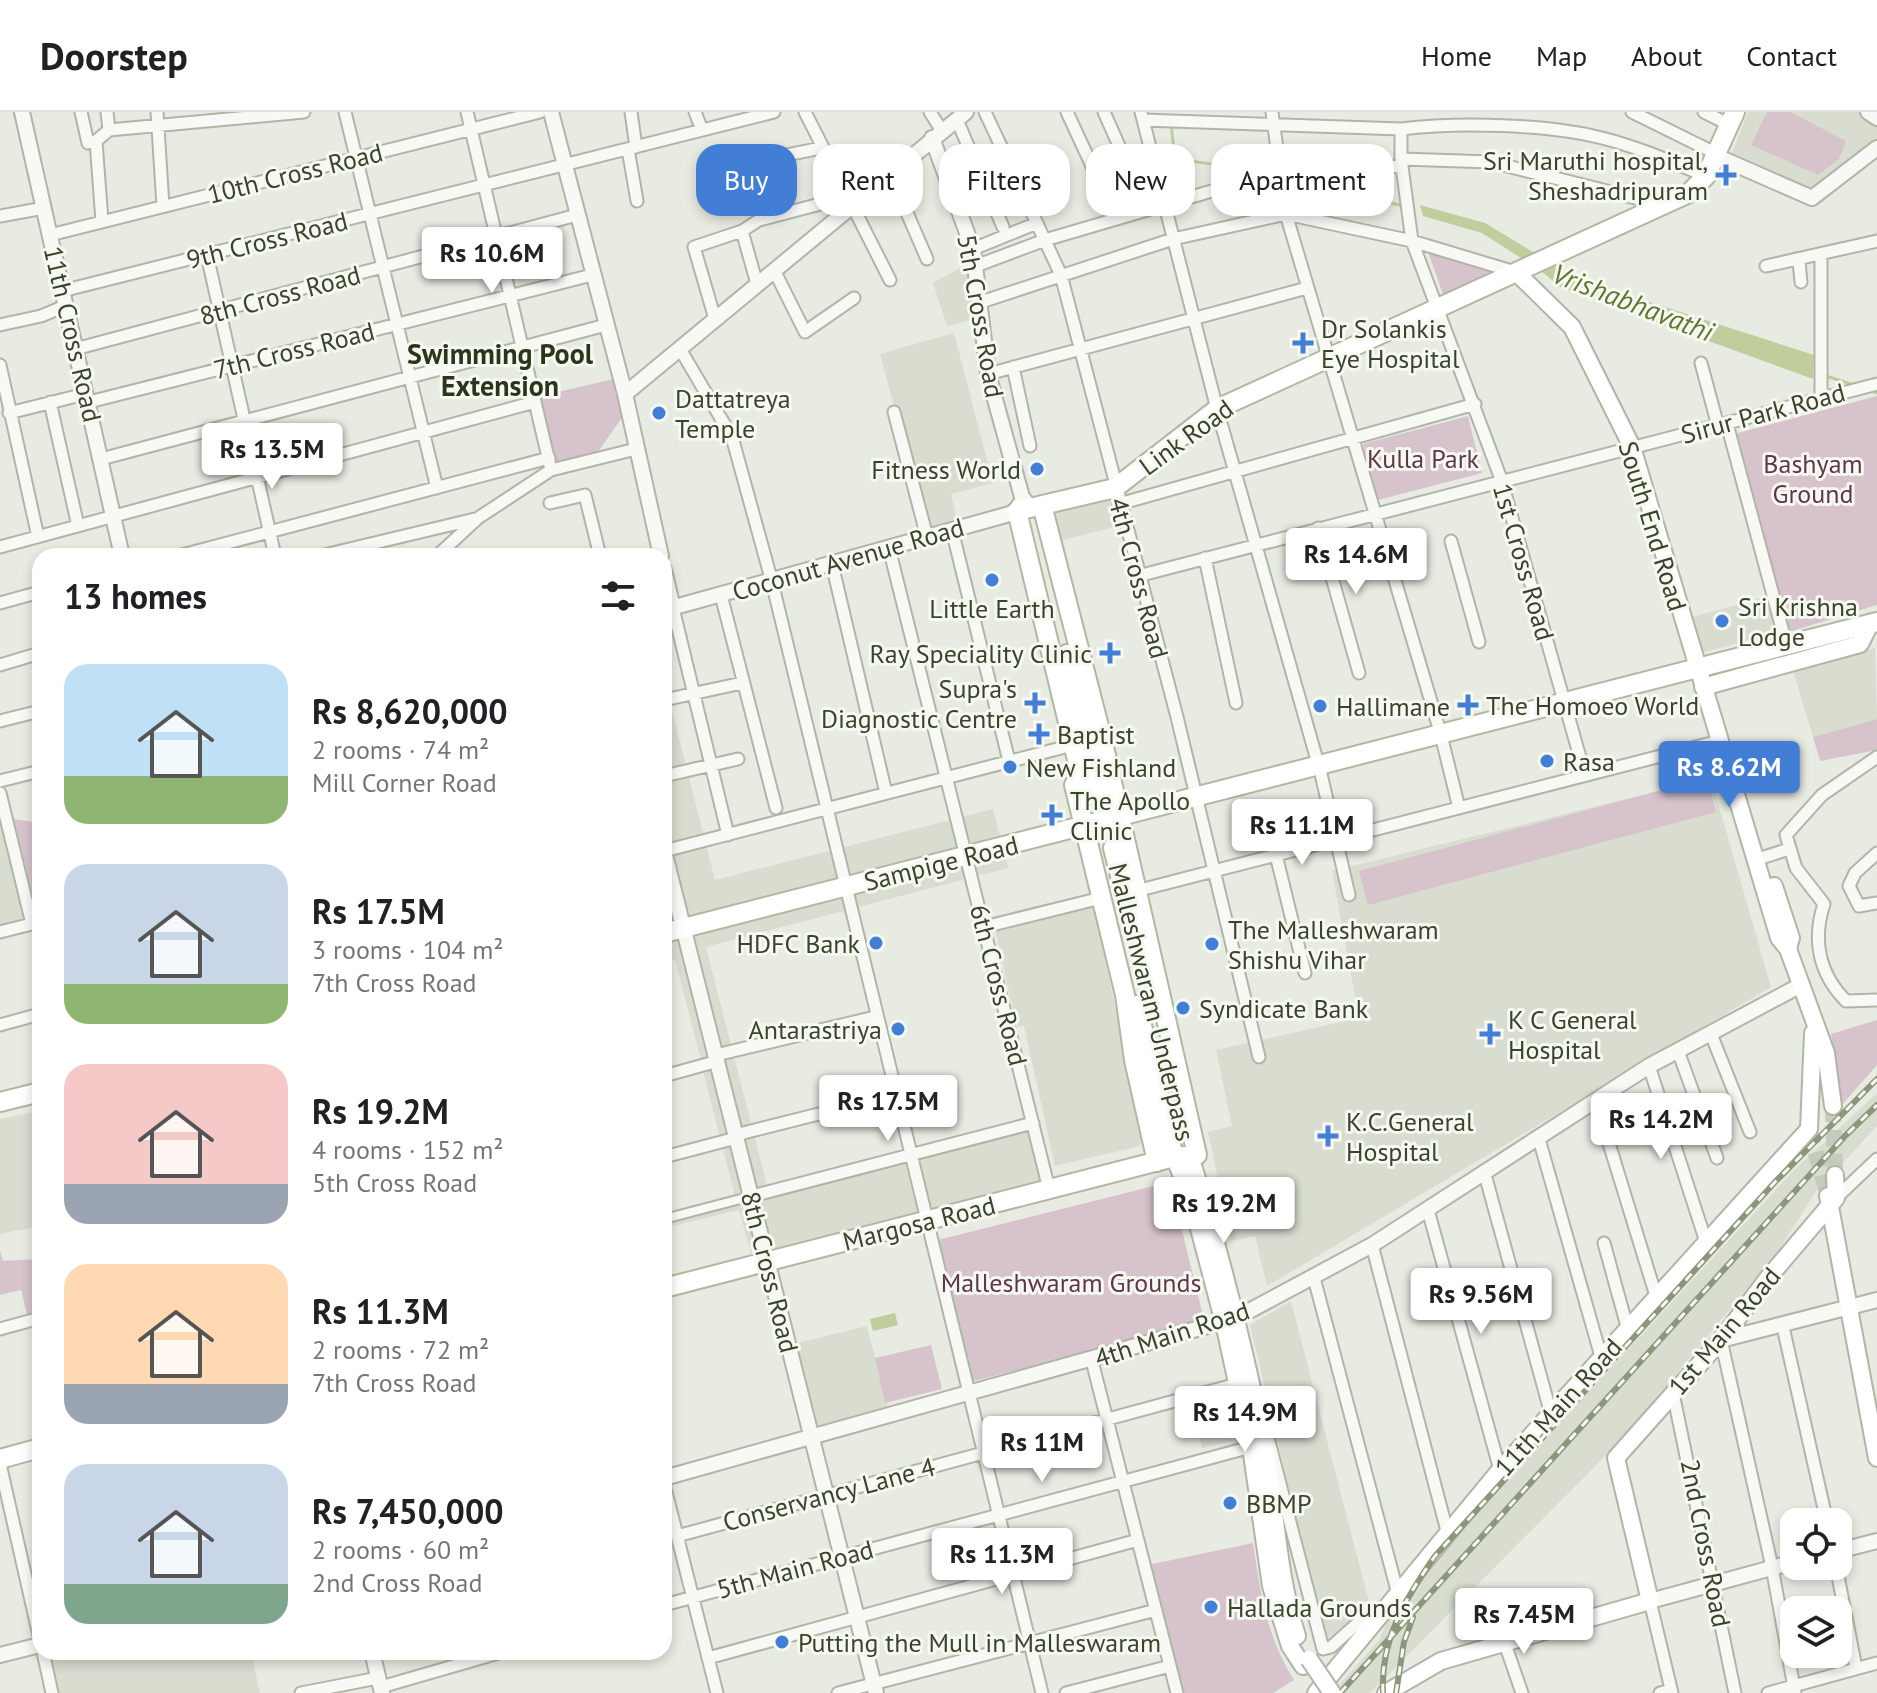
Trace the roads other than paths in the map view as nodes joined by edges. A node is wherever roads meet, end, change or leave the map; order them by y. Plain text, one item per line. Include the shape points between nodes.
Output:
1 (22, 112) edge
2 (81, 112) edge
3 (107, 112) edge
4 (157, 112) edge
5 (304, 112) edge
6 (345, 112) edge
7 (467, 112) edge
8 (540, 112) edge
9 (551, 112) edge
10 (631, 112) edge
11 (695, 112) edge
12 (774, 112) edge
13 (805, 112) edge
14 (930, 112) edge
15 (985, 112) edge
16 (1067, 112) edge
17 (1104, 112) edge
18 (1632, 112) edge
19 (1704, 112) edge
20 (1868, 112) edge
21 (961, 116) edge
22 (1142, 116) edge
23 (1203, 116) edge
24 (1272, 118) edge
25 (1440, 118) edge
26 (1877, 118) edge
27 (1732, 119) edge
28 (158, 128) junction
29 (471, 129) junction
30 (1401, 129) junction
31 (109, 130) junction
32 (702, 130) junction
33 (937, 134) junction
34 (96, 141) junction
35 (819, 144) edge
36 (1118, 144) edge
37 (1149, 144) edge
38 (1275, 144) edge
39 (923, 147) edge
40 (632, 148) junction
41 (1877, 148) edge
42 (1086, 153) edge
43 (1716, 155) junction
44 (356, 158) junction
45 (1394, 163) edge
46 (1401, 163) junction
47 (565, 166) junction
48 (1706, 176) junction
49 (485, 185) junction
50 (637, 201) dead end
51 (1663, 205) junction
52 (163, 206) junction
53 (44, 208) junction
54 (813, 209) edge
55 (370, 214) junction
56 (577, 215) junction
57 (0, 216) edge
58 (833, 216) edge
59 (857, 216) edge
60 (908, 216) edge
61 (1130, 216) edge
62 (1167, 216) edge
63 (1277, 216) edge
64 (1287, 216) edge
65 (1295, 216) edge
66 (102, 221) junction
67 (1037, 223) junction
68 (1003, 227) dead end
69 (742, 231) junction
70 (50, 235) junction
71 (497, 237) junction
72 (1173, 239) junction
73 (1045, 240) junction
74 (1412, 241) junction
75 (1877, 241) edge
76 (973, 249) junction
77 (207, 255) junction
78 (1821, 255) junction
79 (927, 259) dead end
80 (1799, 261) junction
81 (1529, 266) junction
82 (1766, 266) dead end
83 (383, 267) junction
84 (973, 267) junction
85 (774, 270) junction
86 (592, 275) junction
87 (1061, 275) junction
88 (890, 280) dead end
89 (1801, 282) dead end
90 (757, 284) junction
91 (1307, 288) junction
92 (511, 296) junction
93 (854, 298) dead end
94 (64, 299) junction
95 (978, 303) junction
96 (1438, 307) junction
97 (219, 311) junction
98 (1193, 318) junction
99 (715, 319) junction
100 (397, 324) junction
101 (0, 325) edge
102 (606, 325) junction
103 (523, 348) junction
104 (1081, 348) junction
105 (75, 349) junction
106 (680, 349) junction
107 (1327, 358) junction
108 (1701, 363) dead end
109 (0, 365) edge
110 (232, 366) junction
111 (1013, 367) junction
112 (988, 374) junction
113 (410, 377) junction
114 (1873, 385) edge
115 (625, 394) junction
116 (1821, 397) junction
117 (87, 398) junction
118 (50, 402) junction
119 (535, 402) junction
120 (1475, 404) junction
121 (1217, 409) junction
122 (894, 412) dead end
123 (9, 413) junction
124 (244, 421) junction
125 (1722, 425) junction
126 (423, 433) junction
127 (1350, 438) junction
128 (1030, 446) dead end
129 (1632, 447) junction
130 (636, 449) junction
131 (101, 459) junction
132 (550, 464) junction
133 (1234, 470) junction
134 (257, 477) junction
135 (1501, 479) junction
136 (437, 488) junction
137 (1117, 496) junction
138 (550, 503) dead end
139 (1024, 507) junction
140 (1374, 513) junction
141 (112, 517) junction
142 (478, 518) junction
143 (78, 526) junction
144 (1318, 528) junction
145 (952, 530) junction
146 (270, 532) junction
147 (38, 537) junction
148 (927, 537) junction
149 (1451, 541) dead end
150 (1255, 545) junction
151 (0, 547) edge
152 (120, 548) edge
153 (209, 548) edge
154 (273, 548) edge
155 (353, 548) edge
156 (446, 548) edge
157 (598, 548) edge
158 (659, 548) edge
159 (889, 548) junction
160 (1205, 558) junction
161 (832, 564) junction
162 (1138, 576) junction
163 (772, 582) junction
164 (32, 594) edge
165 (721, 595) junction
166 (0, 603) edge
167 (672, 608) edge
168 (672, 622) edge
169 (1874, 625) edge
170 (1479, 642) dead end
171 (1787, 647) junction
172 (32, 655) edge
173 (0, 665) edge
174 (1359, 673) dead end
175 (1705, 677) junction
176 (742, 683) junction
177 (694, 694) junction
178 (672, 698) edge
179 (1236, 703) dead end
180 (1565, 704) junction
181 (32, 713) edge
182 (0, 721) edge
183 (1441, 735) junction
184 (1719, 741) junction
185 (1065, 747) junction
186 (1877, 757) edge
187 (738, 759) dead end
188 (1009, 761) junction
189 (711, 765) junction
190 (1319, 766) junction
191 (32, 773) edge
192 (672, 774) edge
193 (1585, 775) junction
194 (948, 777) junction
195 (0, 781) edge
196 (0, 793) edge
197 (886, 793) junction
198 (1196, 797) junction
199 (776, 808) dead end
200 (1459, 808) junction
201 (825, 809) junction
202 (1121, 817) junction
203 (1084, 826) junction
204 (728, 835) junction
205 (1337, 840) junction
206 (672, 849) edge
207 (1106, 849) tunnel mouth
208 (1789, 849) junction
209 (1877, 853) edge
210 (1276, 855) junction
211 (967, 856) junction
212 (1760, 858) junction
213 (1213, 872) junction
214 (672, 882) edge
215 (843, 887) junction
216 (1136, 891) junction
217 (1349, 895) dead end
218 (1101, 898) junction
219 (1877, 903) edge
220 (32, 909) edge
221 (32, 924) edge
222 (984, 927) junction
223 (684, 928) junction
224 (672, 931) edge
225 (0, 932) edge
226 (1305, 973) dead end
227 (1799, 986) junction
228 (1877, 1000) edge
229 (32, 1016) edge
230 (875, 1017) junction
231 (0, 1025) edge
232 (1814, 1026) junction
233 (1711, 1034) junction
234 (1678, 1051) junction
235 (1259, 1057) dead end
236 (717, 1058) junction
237 (1649, 1066) junction
238 (672, 1073) edge
239 (32, 1094) edge
240 (894, 1095) junction
241 (1596, 1101) junction
242 (0, 1102) edge
243 (1833, 1106) tunnel mouth
244 (1033, 1123) junction
245 (1750, 1132) dead end
246 (736, 1138) junction
247 (1539, 1139) junction
248 (672, 1155) edge
249 (909, 1156) junction
250 (1179, 1157) junction
251 (1717, 1158) dead end
252 (1876, 1164) edge
253 (1484, 1171) junction
254 (1049, 1189) junction
255 (1832, 1191) junction
256 (752, 1196) junction
257 (1428, 1210) junction
258 (672, 1217) edge
259 (925, 1221) junction
260 (1604, 1243) dead end
261 (1372, 1245) junction
262 (1707, 1245) junction
263 (767, 1262) junction
264 (1314, 1278) junction
265 (672, 1286) edge
266 (1656, 1296) junction
267 (1877, 1300) edge
268 (1850, 1309) junction
269 (32, 1320) edge
270 (1230, 1320) junction
271 (1783, 1327) junction
272 (0, 1329) edge
273 (1628, 1330) junction
274 (1721, 1340) junction
275 (1092, 1361) junction
276 (1602, 1361) junction
277 (1237, 1384) junction
278 (1673, 1393) junction
279 (967, 1394) junction
280 (1256, 1408) junction
281 (1551, 1414) junction
282 (1107, 1418) junction
283 (811, 1437) junction
284 (1251, 1447) junction
285 (32, 1451) edge
286 (981, 1452) junction
287 (1877, 1458) edge
288 (0, 1461) edge
289 (1500, 1470) junction
290 (672, 1479) edge
291 (1123, 1480) junction
292 (826, 1496) junction
293 (1824, 1508) edge
294 (672, 1515) edge
295 (998, 1515) junction
296 (1447, 1531) junction
297 (677, 1536) junction
298 (1138, 1540) junction
299 (1877, 1541) edge
300 (1852, 1547) edge
301 (841, 1555) junction
302 (1780, 1565) edge
303 (1772, 1567) junction
304 (1012, 1575) junction
305 (1839, 1580) edge
306 (1715, 1582) junction
307 (692, 1597) junction
308 (1393, 1600) junction
309 (1650, 1601) junction
310 (672, 1603) edge
311 (32, 1606) edge
312 (1156, 1610) junction
313 (857, 1618) junction
314 (1504, 1641) junction
315 (1030, 1644) junction
316 (32, 1645) edge
317 (0, 1655) edge
318 (708, 1658) junction
319 (45, 1660) edge
320 (374, 1660) edge
321 (473, 1660) edge
322 (1306, 1662) junction
323 (1877, 1663) edge
324 (1170, 1666) junction
325 (1856, 1668) junction
326 (380, 1686) edge
327 (875, 1688) edge
328 (1794, 1690) edge
329 (1392, 1691) edge
330 (1668, 1692) edge
331 (52, 1693) edge
332 (301, 1693) edge
333 (717, 1693) edge
334 (838, 1693) edge
335 (1042, 1693) edge
336 (1066, 1693) edge
337 (1177, 1693) edge
338 (1319, 1693) edge
339 (1332, 1693) edge
340 (1522, 1693) edge
341 (1735, 1693) edge
342 (1768, 1693) edge

1 - 53 street, 11th Cross Road
2 - 34 street via 88,143
3 - 31 street
4 - 28 street
5 - 28 street
6 - 44 street
7 - 29 street
8 - 29 street, 10th Cross Road
9 - 47 street
10 - 40 street
11 - 32 street
12 - 32 street
13 - 35 street
14 - 33 street
15 - 67 street, 4th Cross Road
16 - 42 street
17 - 36 street
18 - 43 street
19 - 27 street
20 - 26 street
21 - 33 street
21 - 68 street
22 - 23 street
22 - 37 street
23 - 24 street
24 - 30 street
24 - 38 street
25 - 30 street
25 - 48 street via 1599,137
27 - 43 main road, Link Road
28 - 31 street
28 - 52 street
29 - 44 street, 10th Cross Road
29 - 49 street
30 - 46 street, 1st Cross Road
31 - 34 street
32 - 40 street
33 - 39 street
33 - 76 street, 5th Cross Road
34 - 66 street
40 - 47 street
40 - 50 street
41 - 43 street via 1812,198
43 - 48 main road, Link Road
44 - 52 street, 10th Cross Road
44 - 55 street
45 - 46 street
46 - 51 street via 1491,162
46 - 74 street, 1st Cross Road
47 - 49 street, 9th Cross Road
47 - 56 street
48 - 51 main road, Link Road via 1689,193
49 - 55 street, 9th Cross Road
49 - 71 street
51 - 81 main road, Link Road
52 - 66 street, 10th Cross Road
53 - 57 street
53 - 70 street, 11th Cross Road
54 - 69 street via 759,220
55 - 77 street, 9th Cross Road
55 - 83 street
56 - 71 street, 8th Cross Road
56 - 86 street
58 - 85 street
59 - 88 street
60 - 79 street
61 - 73 street
62 - 72 street
63 - 72 street
64 - 91 street
65 - 74 street
66 - 70 street, 10th Cross Road
67 - 73 street, 4th Cross Road
67 - 76 street
69 - 90 street
69 - 99 street via 694,247
70 - 94 street, 11th Cross Road
71 - 83 street, 8th Cross Road
71 - 92 street
72 - 87 street
72 - 98 street
73 - 84 street
73 - 87 street, 4th Cross Road
74 - 81 street
74 - 96 street, 1st Cross Road
75 - 78 street
76 - 84 street, 5th Cross Road
77 - 94 street, 9th Cross Road
77 - 97 street
78 - 80 street
78 - 116 street
80 - 82 street
80 - 89 street
81 - 96 main road, Link Road
81 - 129 main road, South End Road via 1572,327
83 - 97 street, 8th Cross Road
83 - 100 street
84 - 95 street, 5th Cross Road
85 - 90 street
85 - 93 street via 805,332
86 - 92 street, 7th Cross Road
86 - 102 street
87 - 95 street
87 - 104 street, 4th Cross Road
90 - 99 street
91 - 98 street
91 - 107 street
92 - 100 street, 7th Cross Road
92 - 103 street
94 - 101 street, 9th Cross Road via 41,316
94 - 105 street, 11th Cross Road
95 - 112 street, 5th Cross Road
96 - 107 main road, Link Road
96 - 120 street, 1st Cross Road
97 - 105 street, 8th Cross Road
97 - 110 street
98 - 104 street
98 - 121 street
99 - 106 street
100 - 110 street, 7th Cross Road
100 - 113 street
102 - 103 street
102 - 115 street
103 - 113 street
103 - 119 street
104 - 111 street
104 - 137 street, 4th Cross Road
105 - 117 street, 11th Cross Road
106 - 115 street
106 - 163 street via 732,437
107 - 121 main road, Link Road
107 - 127 street
108 - 125 street
109 - 123 street
110 - 117 street, 7th Cross Road
110 - 124 street
111 - 112 street
111 - 128 street
112 - 139 street, 5th Cross Road
113 - 124 street
113 - 126 street
114 - 116 street, Sirur Park Road
115 - 130 street
116 - 125 street, Sirur Park Road
117 - 118 street, 7th Cross Road
117 - 131 street, 11th Cross Road
118 - 123 street, 7th Cross Road
118 - 143 street
119 - 126 street
119 - 132 street
120 - 127 street
120 - 135 street, 1st Cross Road
121 - 133 street
121 - 137 main road, Link Road
122 - 148 street
123 - 147 street
124 - 131 street
124 - 134 street
125 - 129 street, Sirur Park Road
125 - 171 street
126 - 134 street
126 - 136 street
127 - 133 street
127 - 140 street
129 - 135 street, Sirur Park Road
129 - 175 main road, South End Road
130 - 132 street
130 - 158 street
131 - 141 street, 11th Cross Road
132 - 136 street
132 - 142 street
133 - 137 street
133 - 150 street
134 - 141 street
134 - 146 street
135 - 140 street, Sirur Park Road
135 - 180 street, 1st Cross Road
136 - 146 street
137 - 139 main road, Link Road
137 - 162 street, 4th Cross Road
138 - 157 street via 585,495
139 - 139 main road, 5th Cross Road via 1093,796 1024,544
139 - 145 street, Coconut Avenue Road
139 - 185 main road
139 - 202 main road
140 - 144 street, Sirur Park Road
140 - 183 street
141 - 143 street
141 - 152 street, 11th Cross Road
142 - 155 street
142 - 156 street
143 - 147 street
144 - 150 street, Sirur Park Road
144 - 174 street
145 - 148 street, Coconut Avenue Road
145 - 188 street
146 - 153 street
146 - 154 street
147 - 151 street
148 - 159 street, Coconut Avenue Road
149 - 170 street
150 - 160 street, Sirur Park Road
150 - 190 street
159 - 161 street, Coconut Avenue Road
159 - 194 street, 6th Cross Road
160 - 162 street, Sirur Park Road
160 - 179 street
161 - 163 street, Coconut Avenue Road
161 - 197 street
162 - 198 street, 4th Cross Road
163 - 165 street, Coconut Avenue Road
163 - 201 street
164 - 166 street
165 - 167 street, Coconut Avenue Road
165 - 176 street
168 - 177 street
169 - 171 main road, Sampige Road
169 - 175 main road, Sampige Road via 1860,644
171 - 175 main road, Sampige Road
172 - 173 street
175 - 180 main road, Sampige Road
175 - 184 main road
175 - 212 main road
176 - 177 street
176 - 199 street
177 - 178 street
177 - 189 street
180 - 183 main road, Sampige Road
180 - 193 street, 1st Cross Road
181 - 182 street
183 - 190 main road, Sampige Road
183 - 200 street
184 - 193 street
184 - 212 main road
185 - 188 street
185 - 203 main road
186 - 208 street via 1809,808 1787,832
187 - 189 street
188 - 194 street
189 - 192 street
189 - 204 street
190 - 198 main road, Sampige Road
190 - 205 street
191 - 195 street
193 - 200 street
194 - 197 street
194 - 211 street, 6th Cross Road
196 - 220 street
197 - 201 street
198 - 202 main road, Sampige Road
198 - 213 street, 4th Cross Road
200 - 205 street
201 - 204 street
201 - 215 street
202 - 203 main road, Sampige Road
202 - 216 main road
203 - 211 main road, Sampige Road
203 - 218 main road
204 - 206 street
205 - 210 street
205 - 217 street
207 - 250 main road, Malleshwaram Underpass
208 - 212 street
208 - 228 street via 1802,878 1824,904 1818,945 1832,985 1846,1001
209 - 219 street via 1849,886 1859,906
210 - 213 street
210 - 226 street
211 - 215 main road, Sampige Road
211 - 222 street, 6th Cross Road
212 - 227 main road via 1779,938 1788,949
213 - 216 street
213 - 235 street, 4th Cross Road
214 - 223 street, 8th Cross Road
215 - 223 main road, Sampige Road
215 - 230 street
216 - 250 main road
218 - 222 street
218 - 250 main road via 1125,995 1134,1060
221 - 225 street
222 - 244 street, 6th Cross Road
223 - 224 main road, Sampige Road
223 - 236 street, 8th Cross Road
227 - 232 main road
227 - 233 street, 4th Main Road
229 - 231 street
230 - 236 street
230 - 240 street
232 - 243 main road via 1826,1053
232 - 262 main road, 11th Main Road via 1809,1129
233 - 234 street, 4th Main Road
233 - 245 street
234 - 237 street, 4th Main Road
234 - 251 street
236 - 238 street
236 - 246 street, 8th Cross Road
237 - 241 street, 4th Main Road
237 - 262 street
239 - 242 main road
240 - 246 street
240 - 249 street
241 - 247 street, 4th Main Road
241 - 266 street
244 - 249 street
244 - 254 street, 6th Cross Road
246 - 248 street
246 - 256 street, 8th Cross Road
247 - 253 street, 4th Main Road
247 - 276 street
249 - 256 street
249 - 259 street
250 - 254 main road, Margosa Road
250 - 270 main road
252 - 255 street
253 - 257 street, 4th Main Road
253 - 281 street
254 - 259 main road, Margosa Road
255 - 268 main road
255 - 274 main road, 1st Main Road
256 - 258 street
256 - 263 street, 8th Cross Road
257 - 261 street, 4th Main Road
257 - 289 street
259 - 263 main road, Margosa Road
259 - 279 street
260 - 273 street
261 - 264 street, 4th Main Road
261 - 296 street
262 - 266 main road, 11th Main Road
263 - 265 main road, Margosa Road
263 - 283 street, 8th Cross Road
264 - 270 street, 4th Main Road
264 - 308 street
266 - 273 main road, 11th Main Road
267 - 268 street
268 - 271 street
268 - 287 main road
269 - 272 street
270 - 275 street, 4th Main Road
270 - 277 main road
270 - 280 main road
271 - 274 street
271 - 293 street
273 - 276 main road, 11th Main Road
274 - 278 main road, 1st Main Road
274 - 303 street
275 - 279 street, 4th Main Road
275 - 282 street
276 - 281 main road, 11th Main Road
277 - 282 street
277 - 284 main road
278 - 306 street, 2nd Cross Road
278 - 309 main road, 1st Main Road via 1616,1458
279 - 283 street, 4th Main Road
279 - 286 street
280 - 308 street via 1271,1440 1323,1649
280 - 322 main road via 1284,1584
281 - 289 main road, 11th Main Road
282 - 286 street, Conservancy Lane 4
282 - 291 street
283 - 290 street, 4th Main Road
283 - 292 street, 8th Cross Road
284 - 291 street, 5th Main Road
284 - 322 main road via 1271,1586 1290,1646
285 - 288 main road
286 - 292 street, Conservancy Lane 4
286 - 295 street
288 - 311 street
289 - 296 main road, 11th Main Road
291 - 295 street, 5th Main Road
291 - 298 street
292 - 297 street, Conservancy Lane 4
292 - 301 street, 8th Cross Road
294 - 297 street
295 - 301 street, 5th Main Road
295 - 304 street
296 - 308 main road, 11th Main Road
297 - 307 street
298 - 304 street
298 - 312 street
299 - 300 street
301 - 307 street, 5th Main Road
301 - 313 street, 8th Cross Road
302 - 303 street
303 - 306 street
303 - 328 street
304 - 313 street
304 - 315 street
305 - 325 street
306 - 309 street
306 - 341 street, 2nd Cross Road
307 - 310 street, 5th Main Road
307 - 318 street
308 - 338 main road, 11th Main Road
309 - 314 main road
309 - 330 street
312 - 315 street
312 - 324 street
313 - 318 street
313 - 327 street, 8th Cross Road
314 - 329 main road via 1441,1661
314 - 340 street
315 - 327 street
315 - 335 street
316 - 317 street
318 - 333 street
319 - 331 street
320 - 326 street
321 - 326 street
322 - 338 main road
322 - 339 main road, bridge
323 - 325 street
324 - 336 street
324 - 337 street
325 - 328 street
326 - 332 street
327 - 334 street
328 - 342 street

